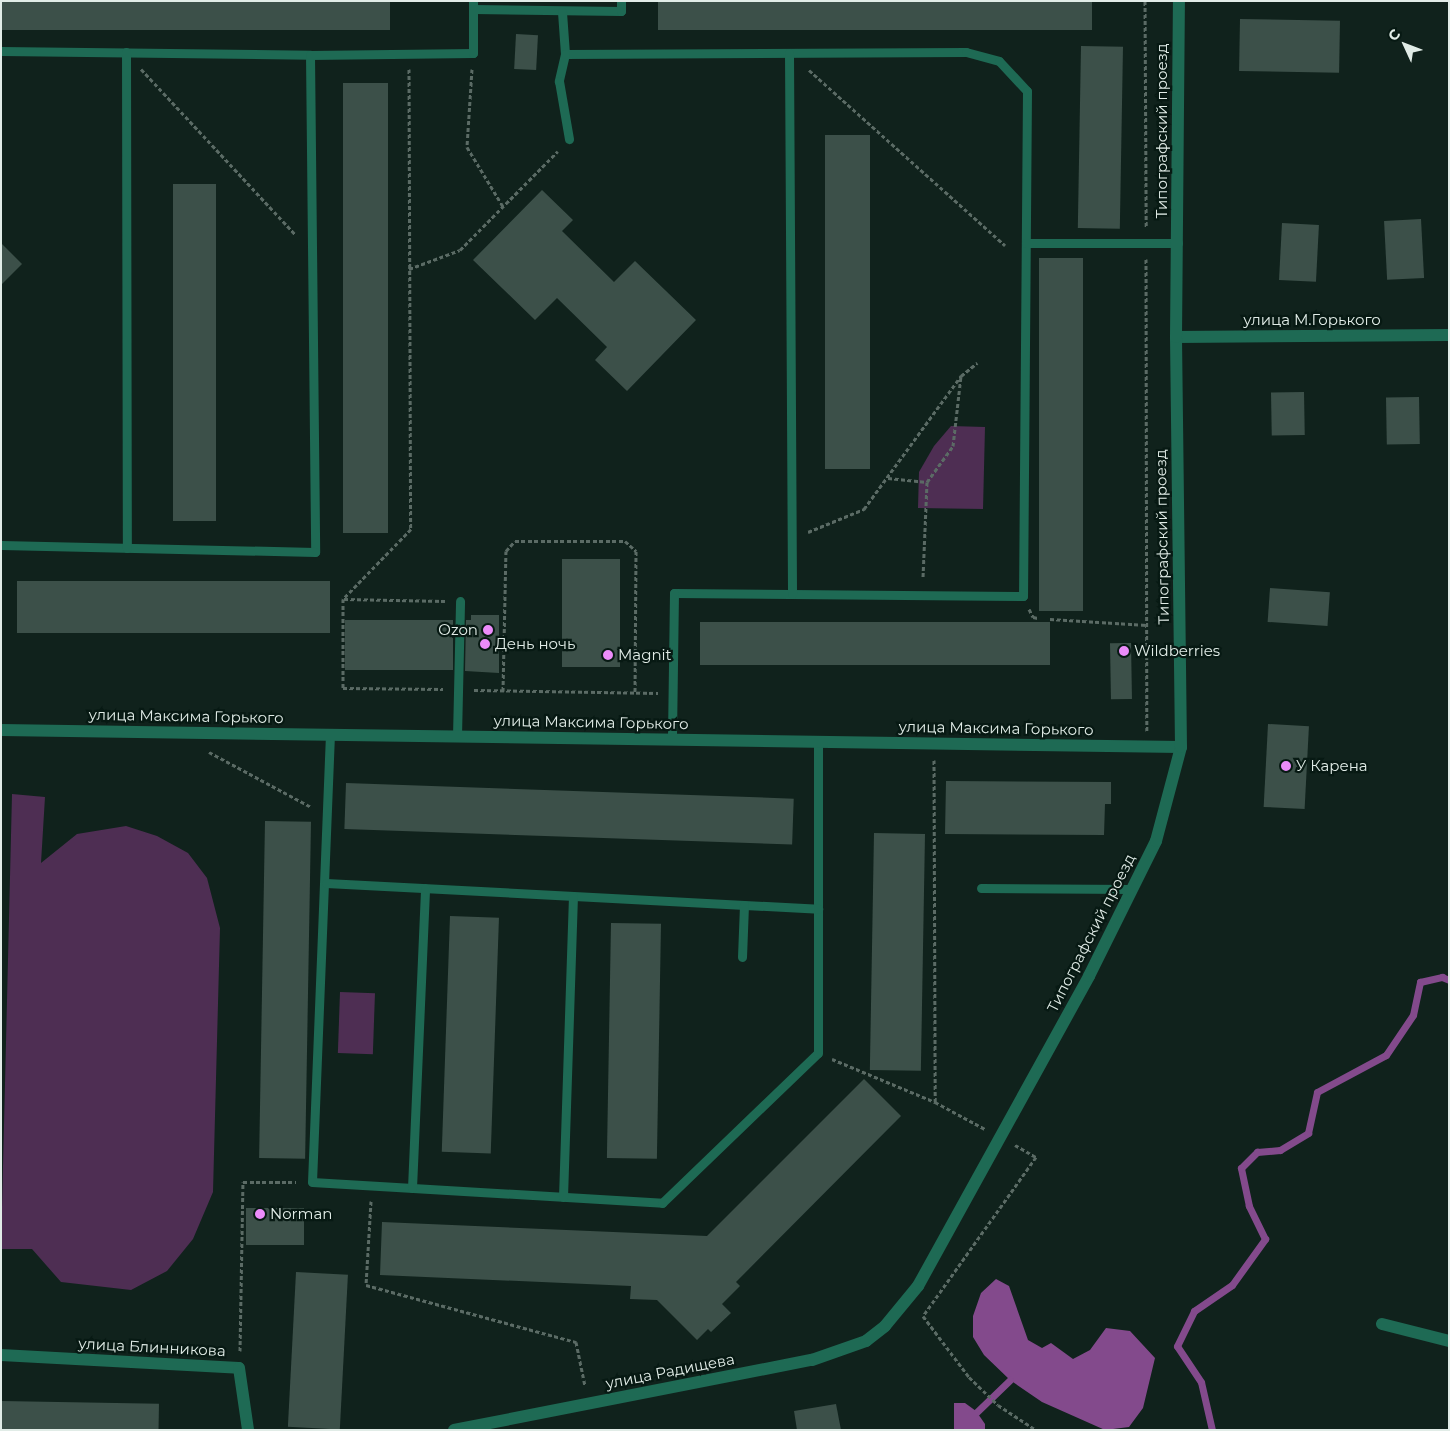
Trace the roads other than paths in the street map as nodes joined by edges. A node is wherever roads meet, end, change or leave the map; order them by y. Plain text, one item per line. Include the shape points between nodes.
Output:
1 (621, 1) edge
2 (1179, 1) edge
3 (473, 5) edge
4 (562, 12) junction
5 (1, 51) edge
6 (126, 52) junction
7 (789, 53) junction
8 (565, 54) junction
9 (310, 55) junction
10 (569, 139) road end
11 (1026, 243) junction
12 (1178, 243) junction
13 (1176, 336) junction
14 (1449, 336) edge
15 (1, 545) edge
16 (127, 548) junction
17 (792, 594) junction
18 (460, 601) road end
19 (1, 730) edge
20 (330, 734) junction
21 (456, 736) junction
22 (672, 739) junction
23 (818, 741) junction
24 (1181, 747) junction
25 (326, 883) junction
26 (425, 888) junction
27 (982, 888) dead end
28 (1132, 889) junction
29 (573, 896) junction
30 (744, 905) junction
31 (818, 909) junction
32 (742, 957) dead end
33 (412, 1188) junction
34 (563, 1197) junction
35 (1382, 1324) dead end
36 (884, 1326) joint
37 (1449, 1341) edge
38 (1, 1355) edge
39 (493, 1426) edge
40 (248, 1430) edge
41 (454, 1430) edge

1 - 4 lane via 621,11
2 - 12 street, Типографский проезд
3 - 4 lane
3 - 9 lane via 473,53
4 - 8 lane
5 - 6 lane
6 - 9 lane
6 - 16 lane
7 - 8 lane
7 - 11 lane via 966,52 999,61 1027,90
7 - 17 lane
8 - 10 lane via 559,81
9 - 16 lane via 315,552
11 - 12 lane
11 - 17 lane via 1023,596
12 - 13 street, Типографский проезд
13 - 14 street, улица М.Горького
13 - 24 street, Типографский проезд
15 - 16 lane
17 - 22 lane via 674,593
18 - 21 lane
19 - 20 street, улица Максима Горького
20 - 21 street, улица Максима Горького
20 - 25 lane
21 - 22 street, улица Максима Горького
22 - 23 street, улица Максима Горького
23 - 24 street, улица Максима Горького
23 - 31 lane
24 - 28 street, Типографский проезд via 1156,841
25 - 26 lane
25 - 33 lane via 312,1182
26 - 29 lane
26 - 33 lane
27 - 28 lane
28 - 36 street, Типографский проезд via 1089,976 930,1266 905,1305
29 - 30 lane
29 - 34 lane
30 - 31 lane
30 - 32 lane
31 - 34 lane via 818,1053 662,1203
33 - 34 lane
35 - 37 street
36 - 39 street, улица Радищева via 858,1344 812,1360 589,1403
38 - 40 street, улица Блинникова via 239,1368
39 - 41 street, улица Радищева

